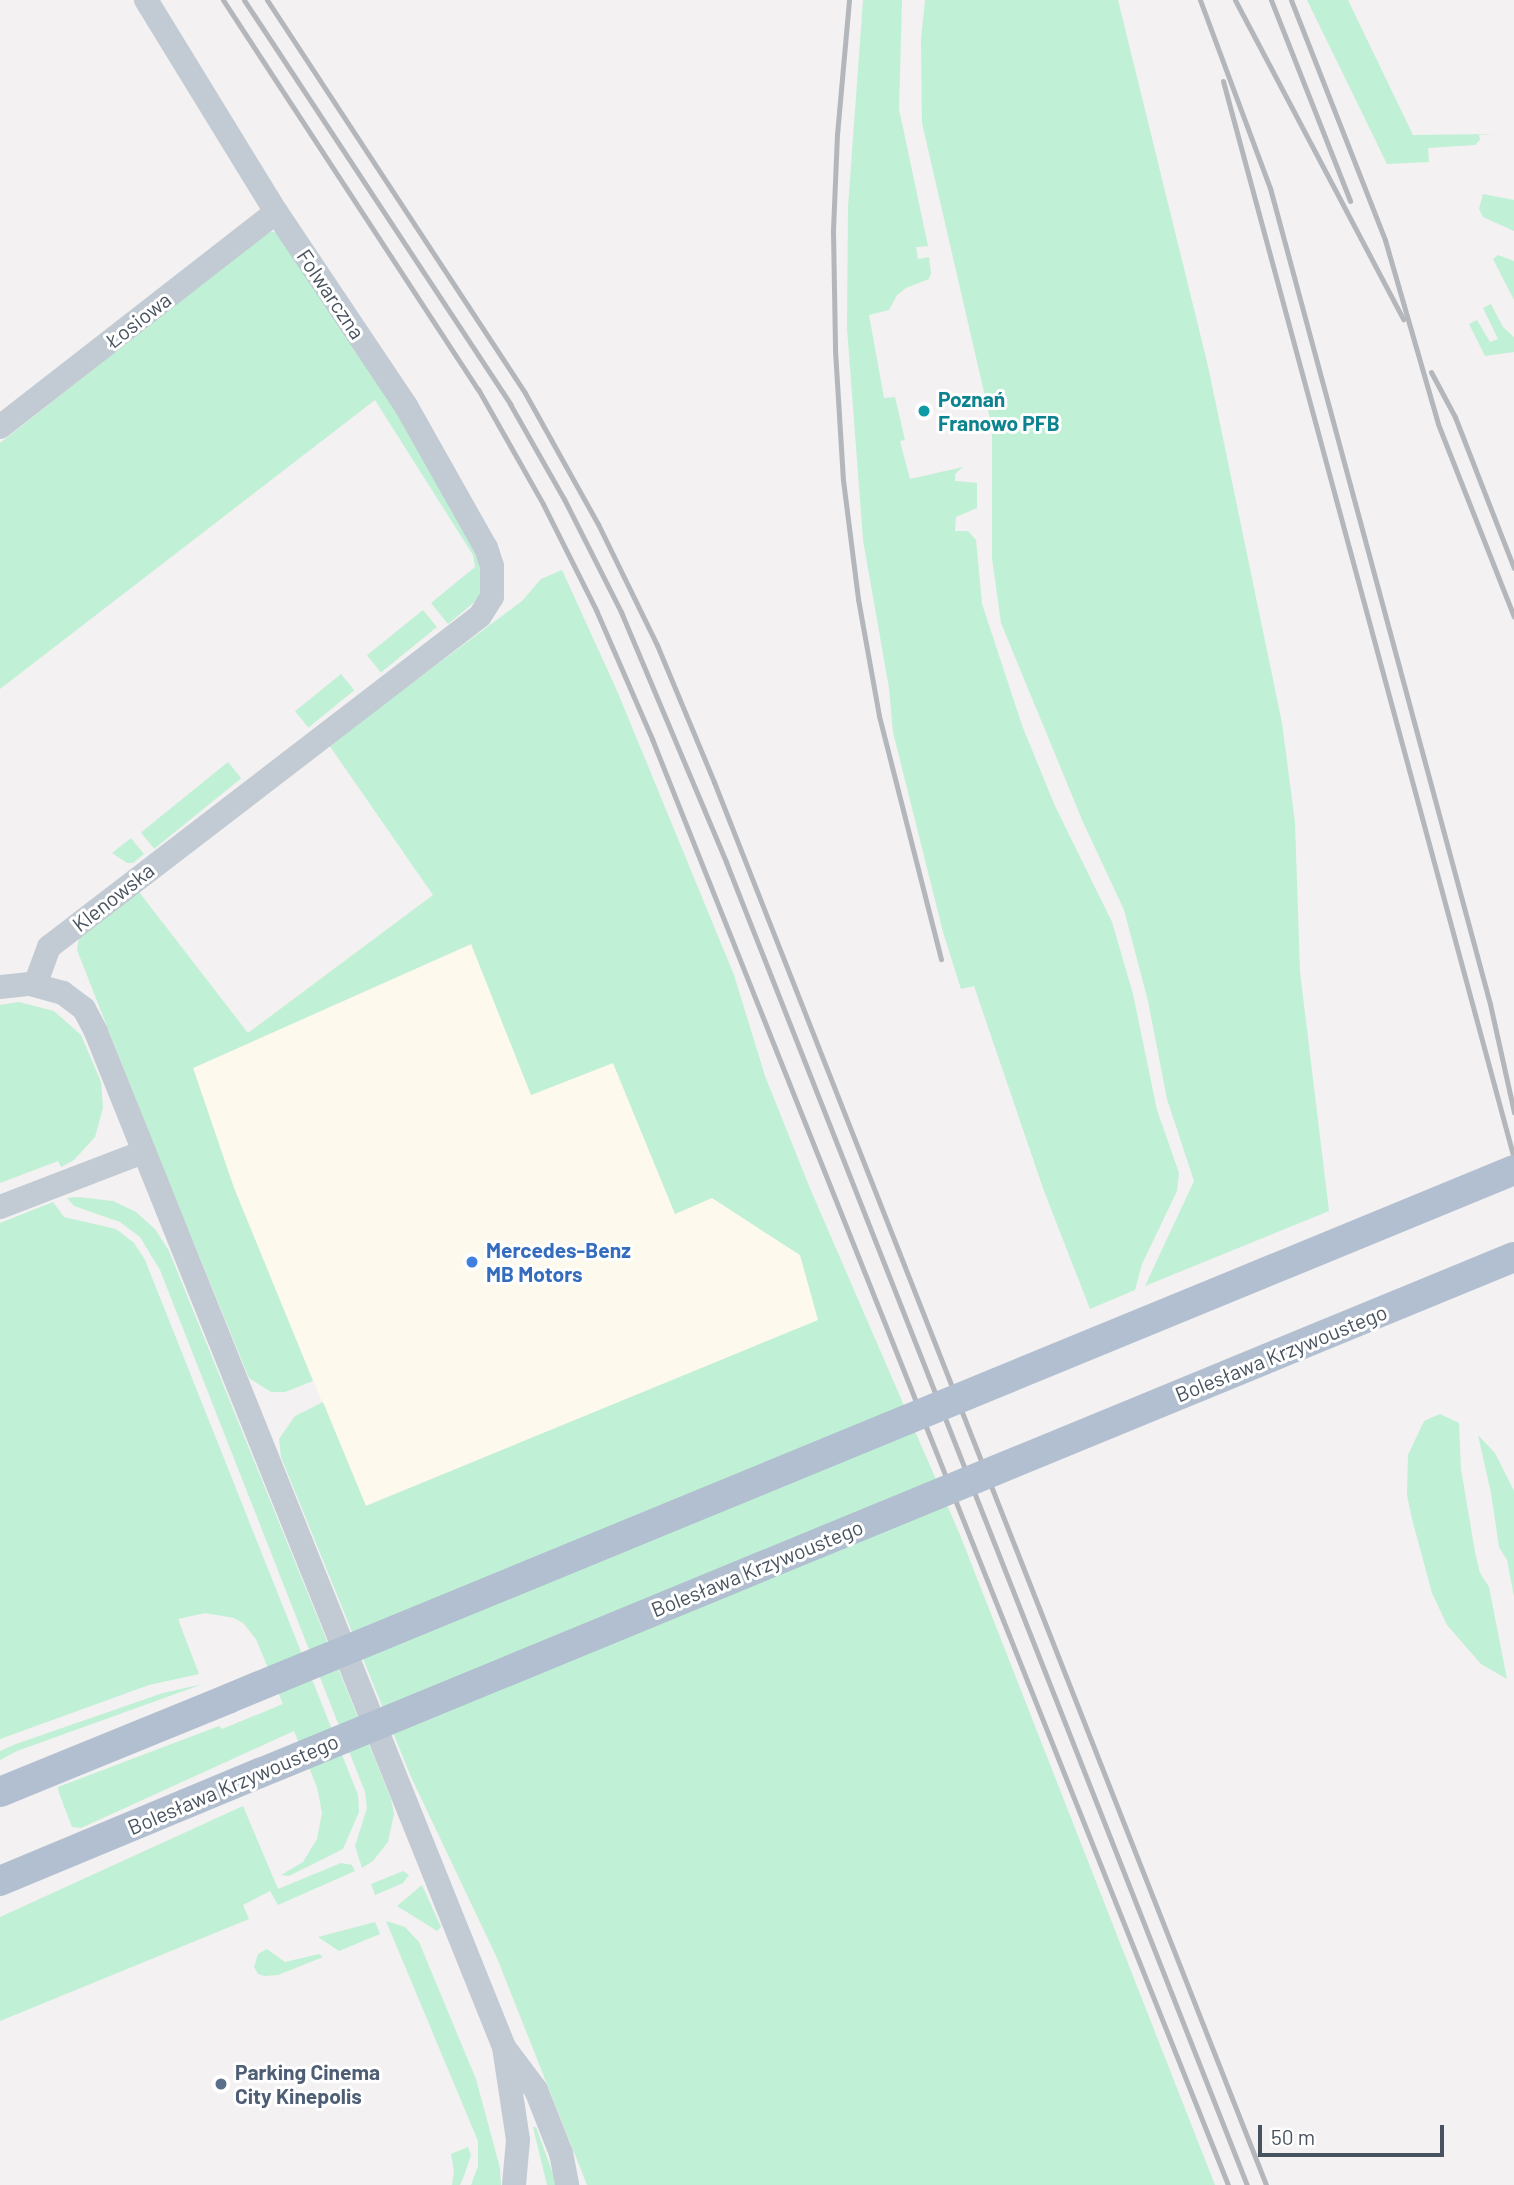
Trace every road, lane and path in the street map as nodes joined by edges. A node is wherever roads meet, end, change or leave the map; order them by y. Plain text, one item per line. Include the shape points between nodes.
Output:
1 (146, 0) edge
2 (276, 212) junction
3 (0, 427) edge
4 (492, 597) joint
5 (36, 985) junction
6 (0, 987) edge
7 (143, 1152) junction
8 (1514, 1170) edge
9 (0, 1206) edge
10 (1514, 1257) edge
11 (0, 1792) edge
12 (0, 1881) edge
13 (504, 2047) junction
14 (514, 2185) edge
15 (567, 2185) edge

1 - 2 street, Folwarczna
2 - 3 street, Łosiowa
2 - 4 street, Folwarczna via 406,406 474,524 492,566
4 - 5 street, Klenowska via 480,616 49,947
5 - 6 street
5 - 7 street via 68,995 86,1013
7 - 9 street
7 - 13 street
8 - 11 main road, bridge
10 - 12 main road, Bolesława Krzywoustego, bridge
13 - 14 street via 517,2140
13 - 15 street via 536,2090 561,2153

